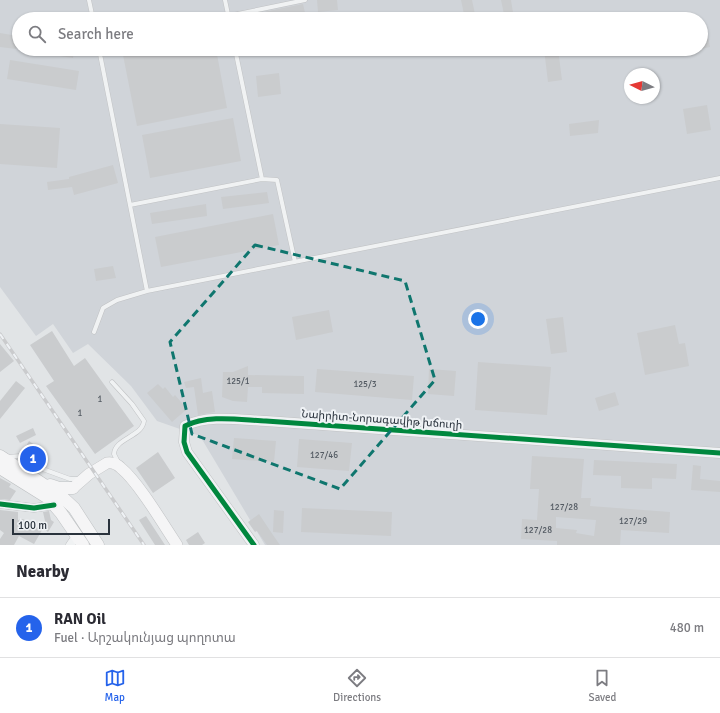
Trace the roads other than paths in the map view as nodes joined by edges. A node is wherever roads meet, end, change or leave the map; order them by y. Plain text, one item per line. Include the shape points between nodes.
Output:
1 (90, 0) edge
2 (225, 0) edge
3 (305, 0) edge
4 (92, 12) edge
5 (227, 12) edge
6 (251, 12) edge
7 (100, 56) edge
8 (236, 56) edge
9 (720, 178) edge
10 (262, 179) junction
11 (130, 205) junction
12 (295, 262) junction
13 (147, 291) junction
14 (94, 332) dead end
15 (112, 382) dead end
16 (720, 453) edge
17 (21, 456) dead end
18 (1, 460) edge
19 (40, 468) dead end
20 (122, 469) junction
21 (83, 479) junction
22 (73, 488) junction
23 (49, 495) junction
24 (0, 504) edge
25 (34, 508) junction
26 (74, 508) junction
27 (76, 542) edge
28 (98, 545) edge
29 (177, 545) edge
30 (254, 545) edge

1 - 4 lane
2 - 5 lane
3 - 6 lane
7 - 11 lane
8 - 10 lane
9 - 12 lane
10 - 11 lane
10 - 12 lane via 277,180
11 - 13 lane
12 - 13 lane
13 - 14 lane via 117,300 103,308
15 - 20 lane via 144,421 142,428 114,451
16 - 30 street, Նաիրիտ-Նորագավիթ խճուղի via 266,421 194,421 185,426 184,442 187,452
17 - 18 lane
18 - 23 main road
19 - 21 lane via 70,480
20 - 21 main road via 111,462 107,463
20 - 29 main road
21 - 22 main road
22 - 23 main road
22 - 23 main road via 58,488
22 - 26 main road
23 - 25 street
23 - 25 street
23 - 26 main road
23 - 27 main road
24 - 25 street
26 - 28 main road

